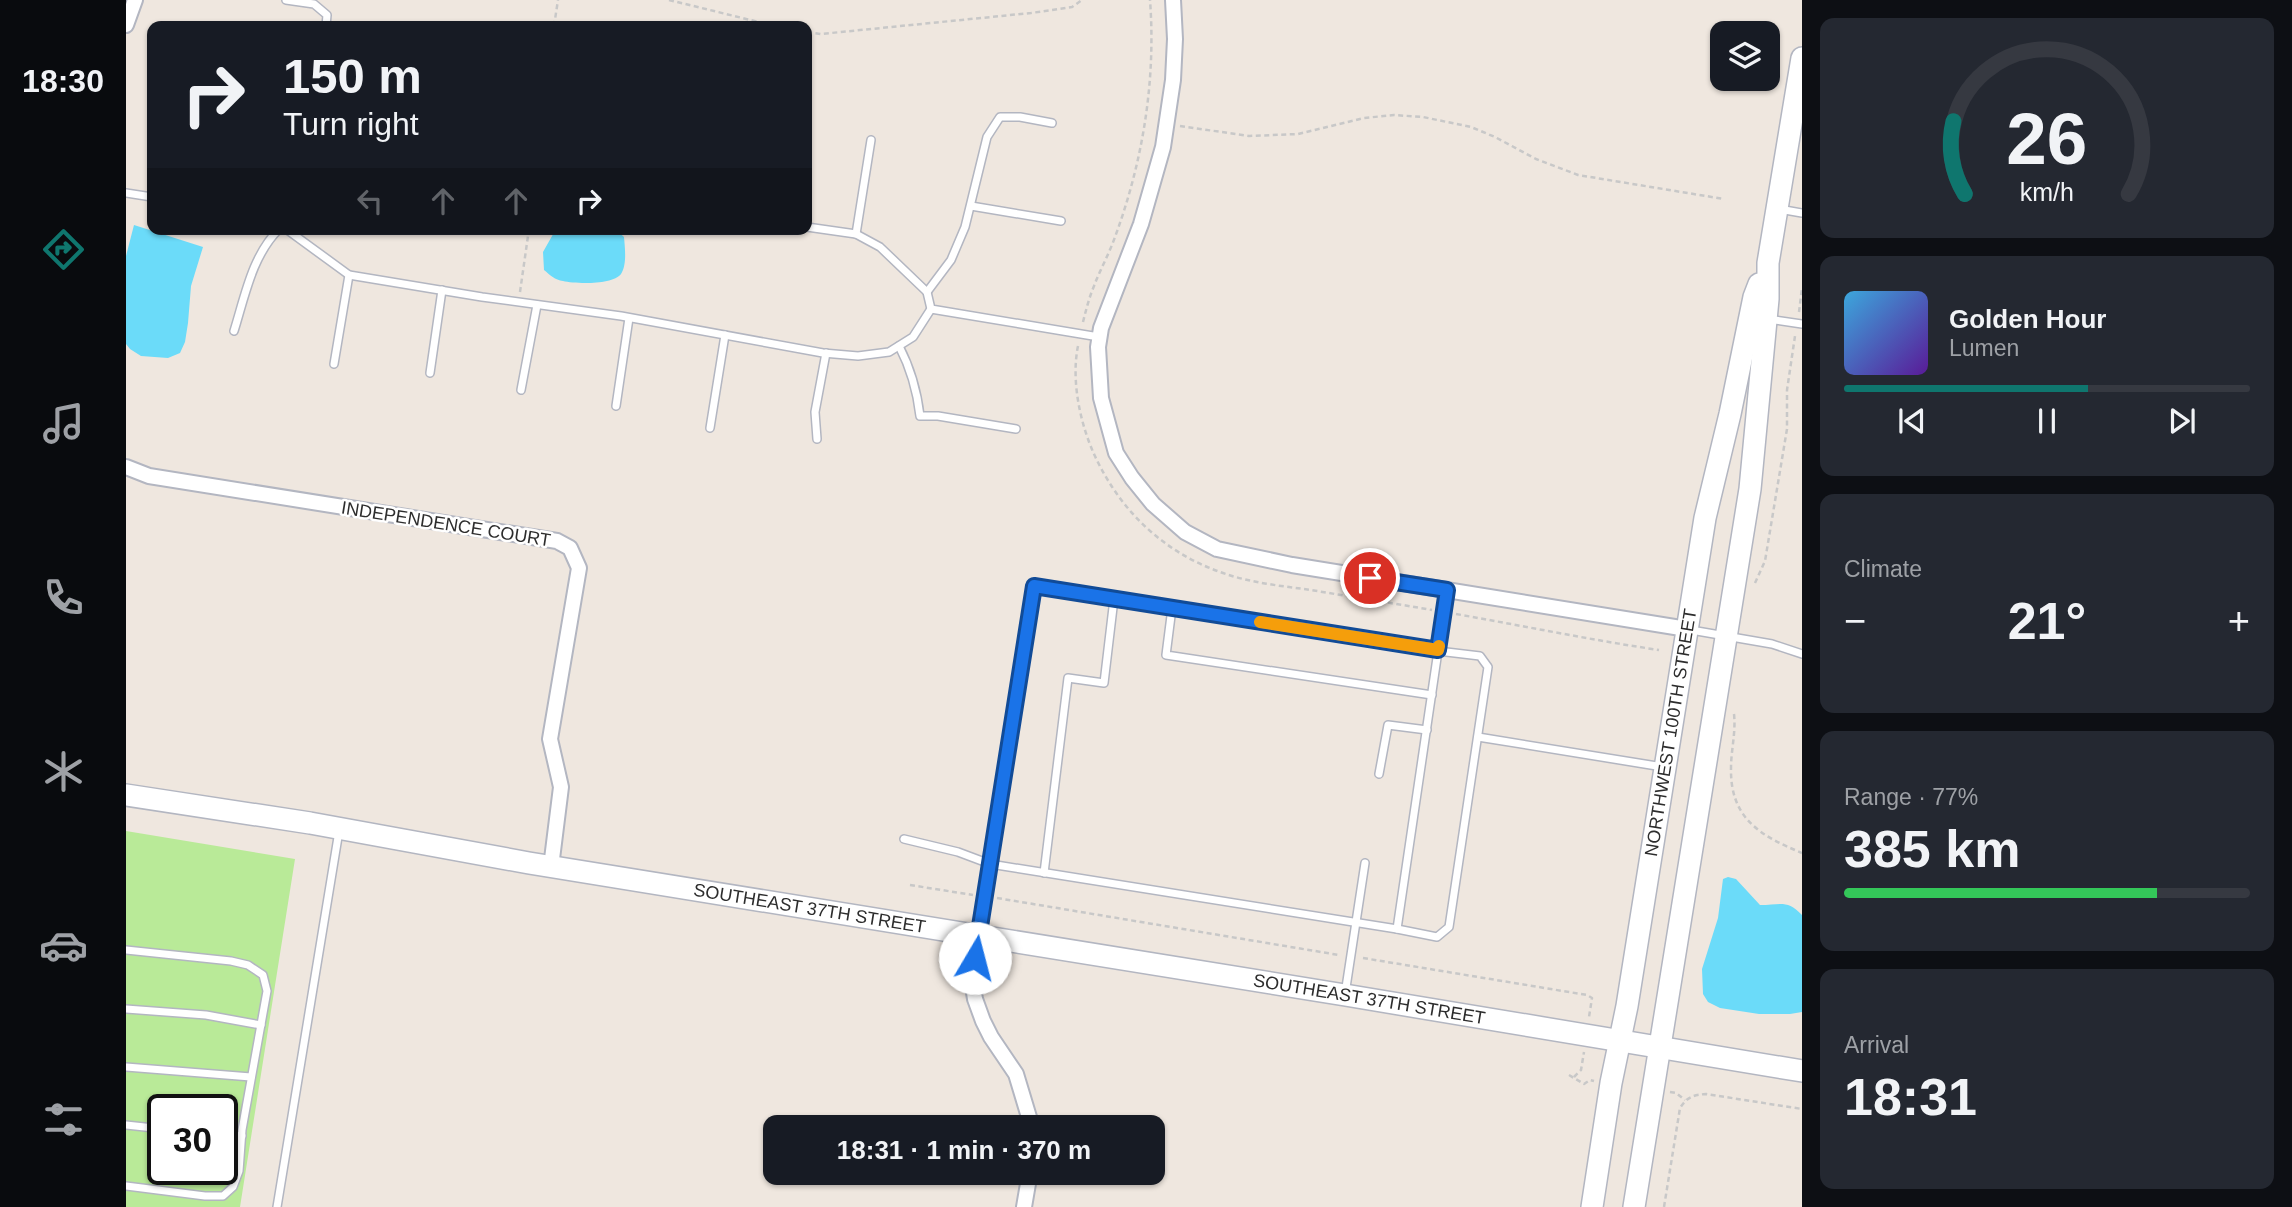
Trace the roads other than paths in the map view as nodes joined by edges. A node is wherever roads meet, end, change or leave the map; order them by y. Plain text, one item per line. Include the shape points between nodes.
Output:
1 (135, 0) edge
2 (286, 0) edge
3 (1173, 0) edge
4 (326, 21) edge
5 (126, 25) edge
6 (1802, 64) edge
7 (1052, 123) dead end
8 (872, 140) dead end
9 (126, 192) edge
10 (147, 196) edge
11 (971, 206) junction
12 (1778, 209) junction
13 (1802, 213) edge
14 (1061, 221) dead end
15 (812, 228) edge
16 (856, 234) junction
17 (273, 235) edge
18 (294, 235) edge
19 (1768, 263) junction
20 (349, 275) junction
21 (442, 290) junction
22 (927, 292) junction
23 (537, 305) junction
24 (931, 309) junction
25 (629, 318) junction
26 (1765, 318) junction
27 (1800, 323) edge
28 (233, 331) dead end
29 (724, 335) junction
30 (1100, 337) junction
31 (899, 346) junction
32 (826, 353) junction
33 (334, 364) dead end
34 (430, 373) dead end
35 (522, 390) dead end
36 (616, 406) dead end
37 (710, 428) dead end
38 (1016, 429) dead end
39 (817, 439) dead end
40 (126, 467) edge
41 (1447, 590) junction
42 (1114, 599) junction
43 (1172, 608) junction
44 (1687, 629) junction
45 (1727, 636) junction
46 (1438, 650) junction
47 (1802, 654) edge
48 (1432, 695) junction
49 (1427, 730) junction
50 (1478, 737) junction
51 (1665, 767) junction
52 (1379, 774) dead end
53 (126, 795) edge
54 (339, 828) junction
55 (904, 839) dead end
56 (1365, 863) dead end
57 (990, 864) junction
58 (551, 867) junction
59 (1044, 873) junction
60 (1356, 923) junction
61 (1396, 929) junction
62 (978, 936) junction
63 (126, 950) edge
64 (1345, 995) junction
65 (126, 1009) edge
66 (261, 1025) junction
67 (1621, 1041) junction
68 (1659, 1048) junction
69 (126, 1067) edge
70 (1802, 1071) edge
71 (251, 1077) junction
72 (1028, 1115) edge
73 (126, 1125) edge
74 (147, 1127) edge
75 (238, 1136) edge
76 (242, 1136) junction
77 (1028, 1185) edge
78 (126, 1186) edge
79 (276, 1207) edge
80 (1024, 1207) edge
81 (1592, 1207) edge
82 (1634, 1207) edge

1 - 5 street
2 - 4 lane via 314,4 327,15
3 - 30 street via 1173,80 1153,190
6 - 12 street, NORTHWEST 100TH STREET
7 - 11 lane via 1000,117 987,137
8 - 16 lane
9 - 10 lane
11 - 14 lane
11 - 22 lane via 951,260
12 - 13 lane
12 - 19 street, NORTHWEST 100TH STREET
15 - 16 lane
16 - 22 lane via 880,247
17 - 28 lane via 254,265
18 - 20 lane
19 - 26 street, NORTHWEST 100TH STREET
19 - 44 street, NORTHWEST 100TH STREET via 1754,297 1704,518
20 - 21 lane
20 - 33 lane
21 - 23 lane
21 - 34 lane
22 - 24 lane
23 - 25 lane
23 - 35 lane
24 - 30 lane
24 - 31 lane via 913,337
25 - 29 lane
25 - 36 lane
26 - 27 lane
26 - 45 street, NORTHWEST 100TH STREET via 1750,489
29 - 32 lane
29 - 37 lane
30 - 41 street via 1101,398 1116,453 1153,503 1185,533 1217,549
31 - 32 lane via 858,356
31 - 38 lane via 911,369 920,416
32 - 39 lane via 815,412
40 - 58 street, INDEPENDENCE COURT via 149,476 557,541 570,548 579,568 550,739 561,787
41 - 44 street
41 - 46 lane
42 - 43 lane
42 - 57 lane via 1034,586
42 - 59 lane via 1104,683 1068,678
43 - 46 lane
43 - 48 lane via 1166,655
44 - 45 lane
44 - 51 street, NORTHWEST 100TH STREET
45 - 47 lane
45 - 68 street, NORTHWEST 100TH STREET
46 - 48 lane
46 - 50 lane via 1480,656 1488,667
48 - 49 lane
49 - 52 lane via 1388,725
49 - 61 lane
50 - 51 lane
50 - 61 lane via 1448,926 1437,937
51 - 67 street, NORTHWEST 100TH STREET
53 - 54 street, SOUTHEAST 37TH STREET
54 - 58 street, SOUTHEAST 37TH STREET
54 - 79 lane
55 - 57 lane
56 - 60 lane
57 - 59 lane
57 - 62 lane
58 - 62 street, SOUTHEAST 37TH STREET
59 - 60 lane
60 - 61 lane
60 - 64 lane
62 - 64 street, SOUTHEAST 37TH STREET
62 - 72 street via 972,980 975,999 991,1037 1016,1074
63 - 66 lane via 248,965 263,975 267,991
64 - 67 street, SOUTHEAST 37TH STREET
65 - 66 lane via 216,1016
66 - 71 lane
67 - 68 street, SOUTHEAST 37TH STREET
67 - 81 street, NORTHWEST 100TH STREET
68 - 70 street, SOUTHEAST 37TH STREET
68 - 82 street, NORTHWEST 100TH STREET
69 - 71 lane
71 - 76 lane
73 - 74 lane
75 - 76 lane
76 - 78 lane via 239,1171 233,1187 223,1196
77 - 80 street

